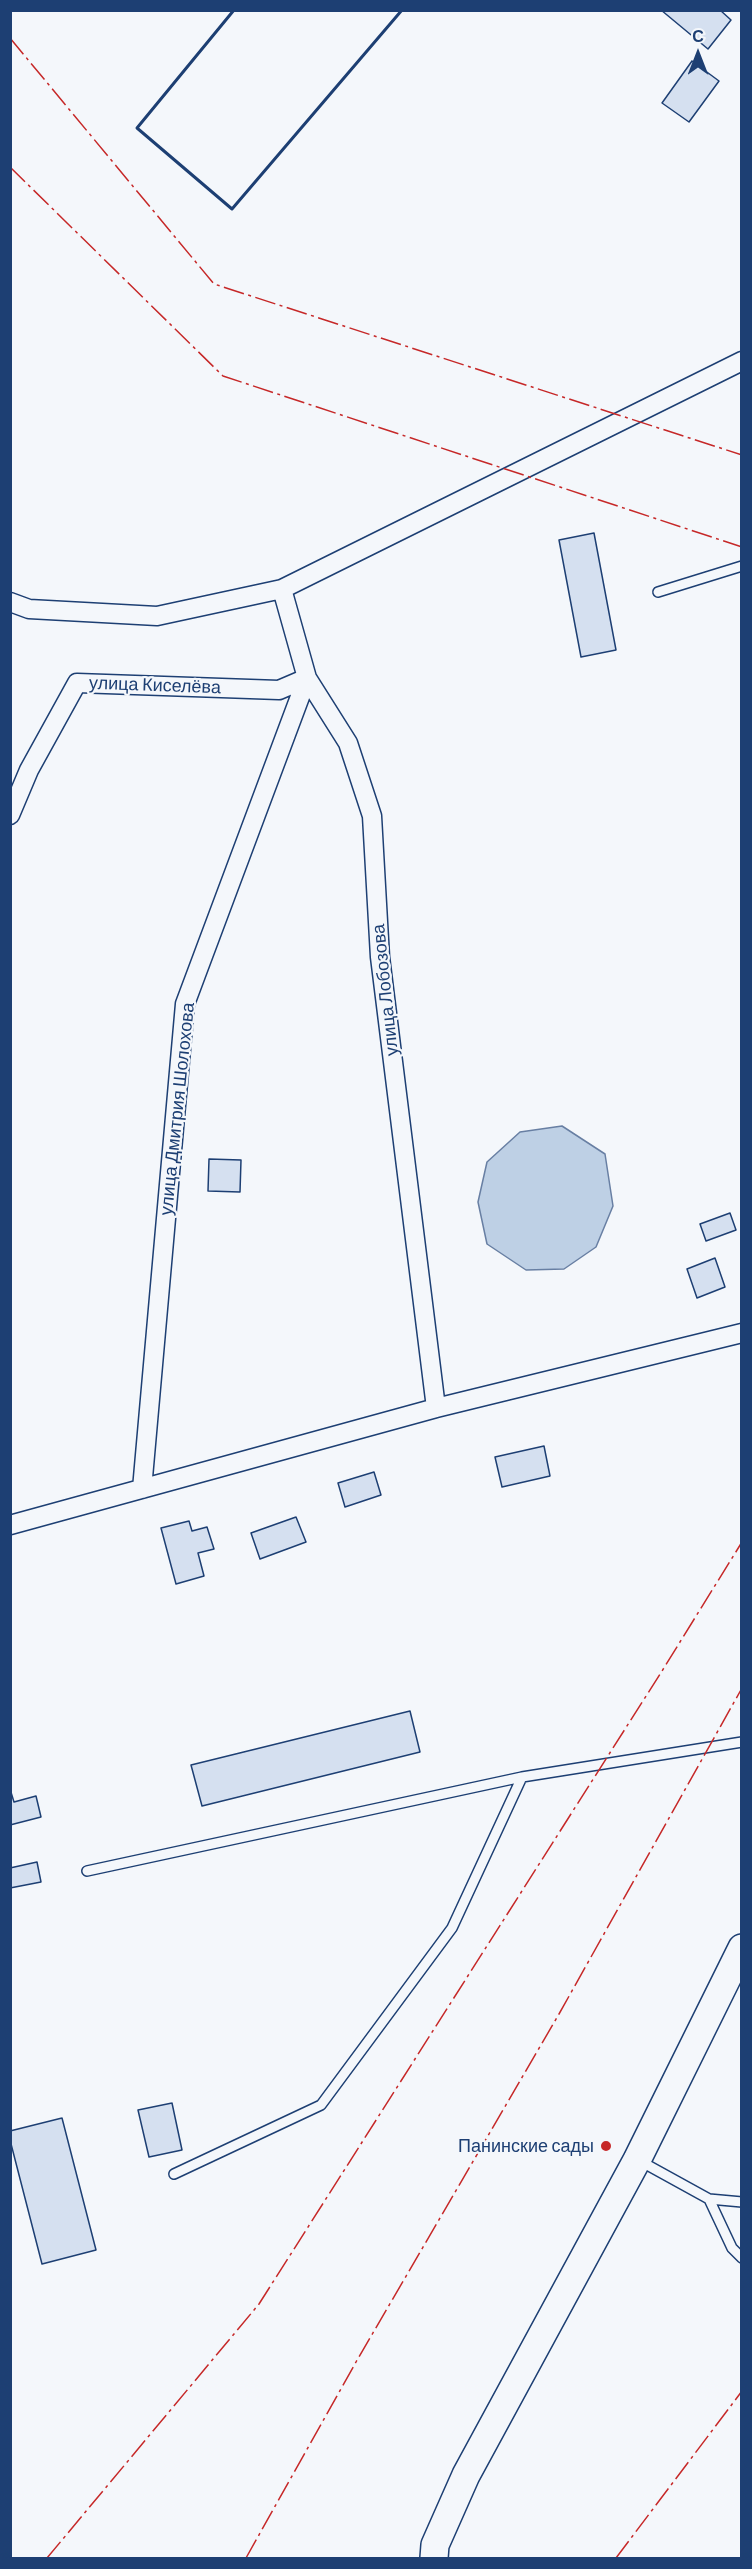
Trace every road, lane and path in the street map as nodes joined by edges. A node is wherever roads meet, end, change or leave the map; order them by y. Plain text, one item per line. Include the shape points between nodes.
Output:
1 (741, 361) edge
2 (741, 566) edge
3 (282, 589) junction
4 (658, 592) dead end
5 (10, 602) edge
6 (307, 678) junction
7 (10, 815) edge
8 (741, 1333) edge
9 (436, 1408) junction
10 (142, 1489) junction
11 (10, 1525) edge
12 (741, 1742) edge
13 (522, 1778) junction
14 (87, 1871) dead end
15 (741, 1948) edge
16 (637, 2160) junction
17 (174, 2174) dead end
18 (709, 2199) junction
19 (741, 2202) edge
20 (741, 2258) edge
21 (434, 2559) edge

1 - 3 street
2 - 4 lane
3 - 5 street via 157,616 29,609
3 - 6 street, улица Лобозова
6 - 7 street, улица Киселёва via 279,690 77,683 29,770
6 - 9 street, улица Лобозова via 348,743 372,816 380,957
6 - 10 street, улица Дмитрия Шолохова via 185,1004
8 - 9 street
9 - 10 street
10 - 11 street
12 - 13 lane
13 - 14 lane
13 - 17 lane via 452,1928 321,2105
15 - 16 main road
16 - 18 lane
16 - 21 main road via 466,2475 435,2545
18 - 19 lane
18 - 20 lane via 732,2248

